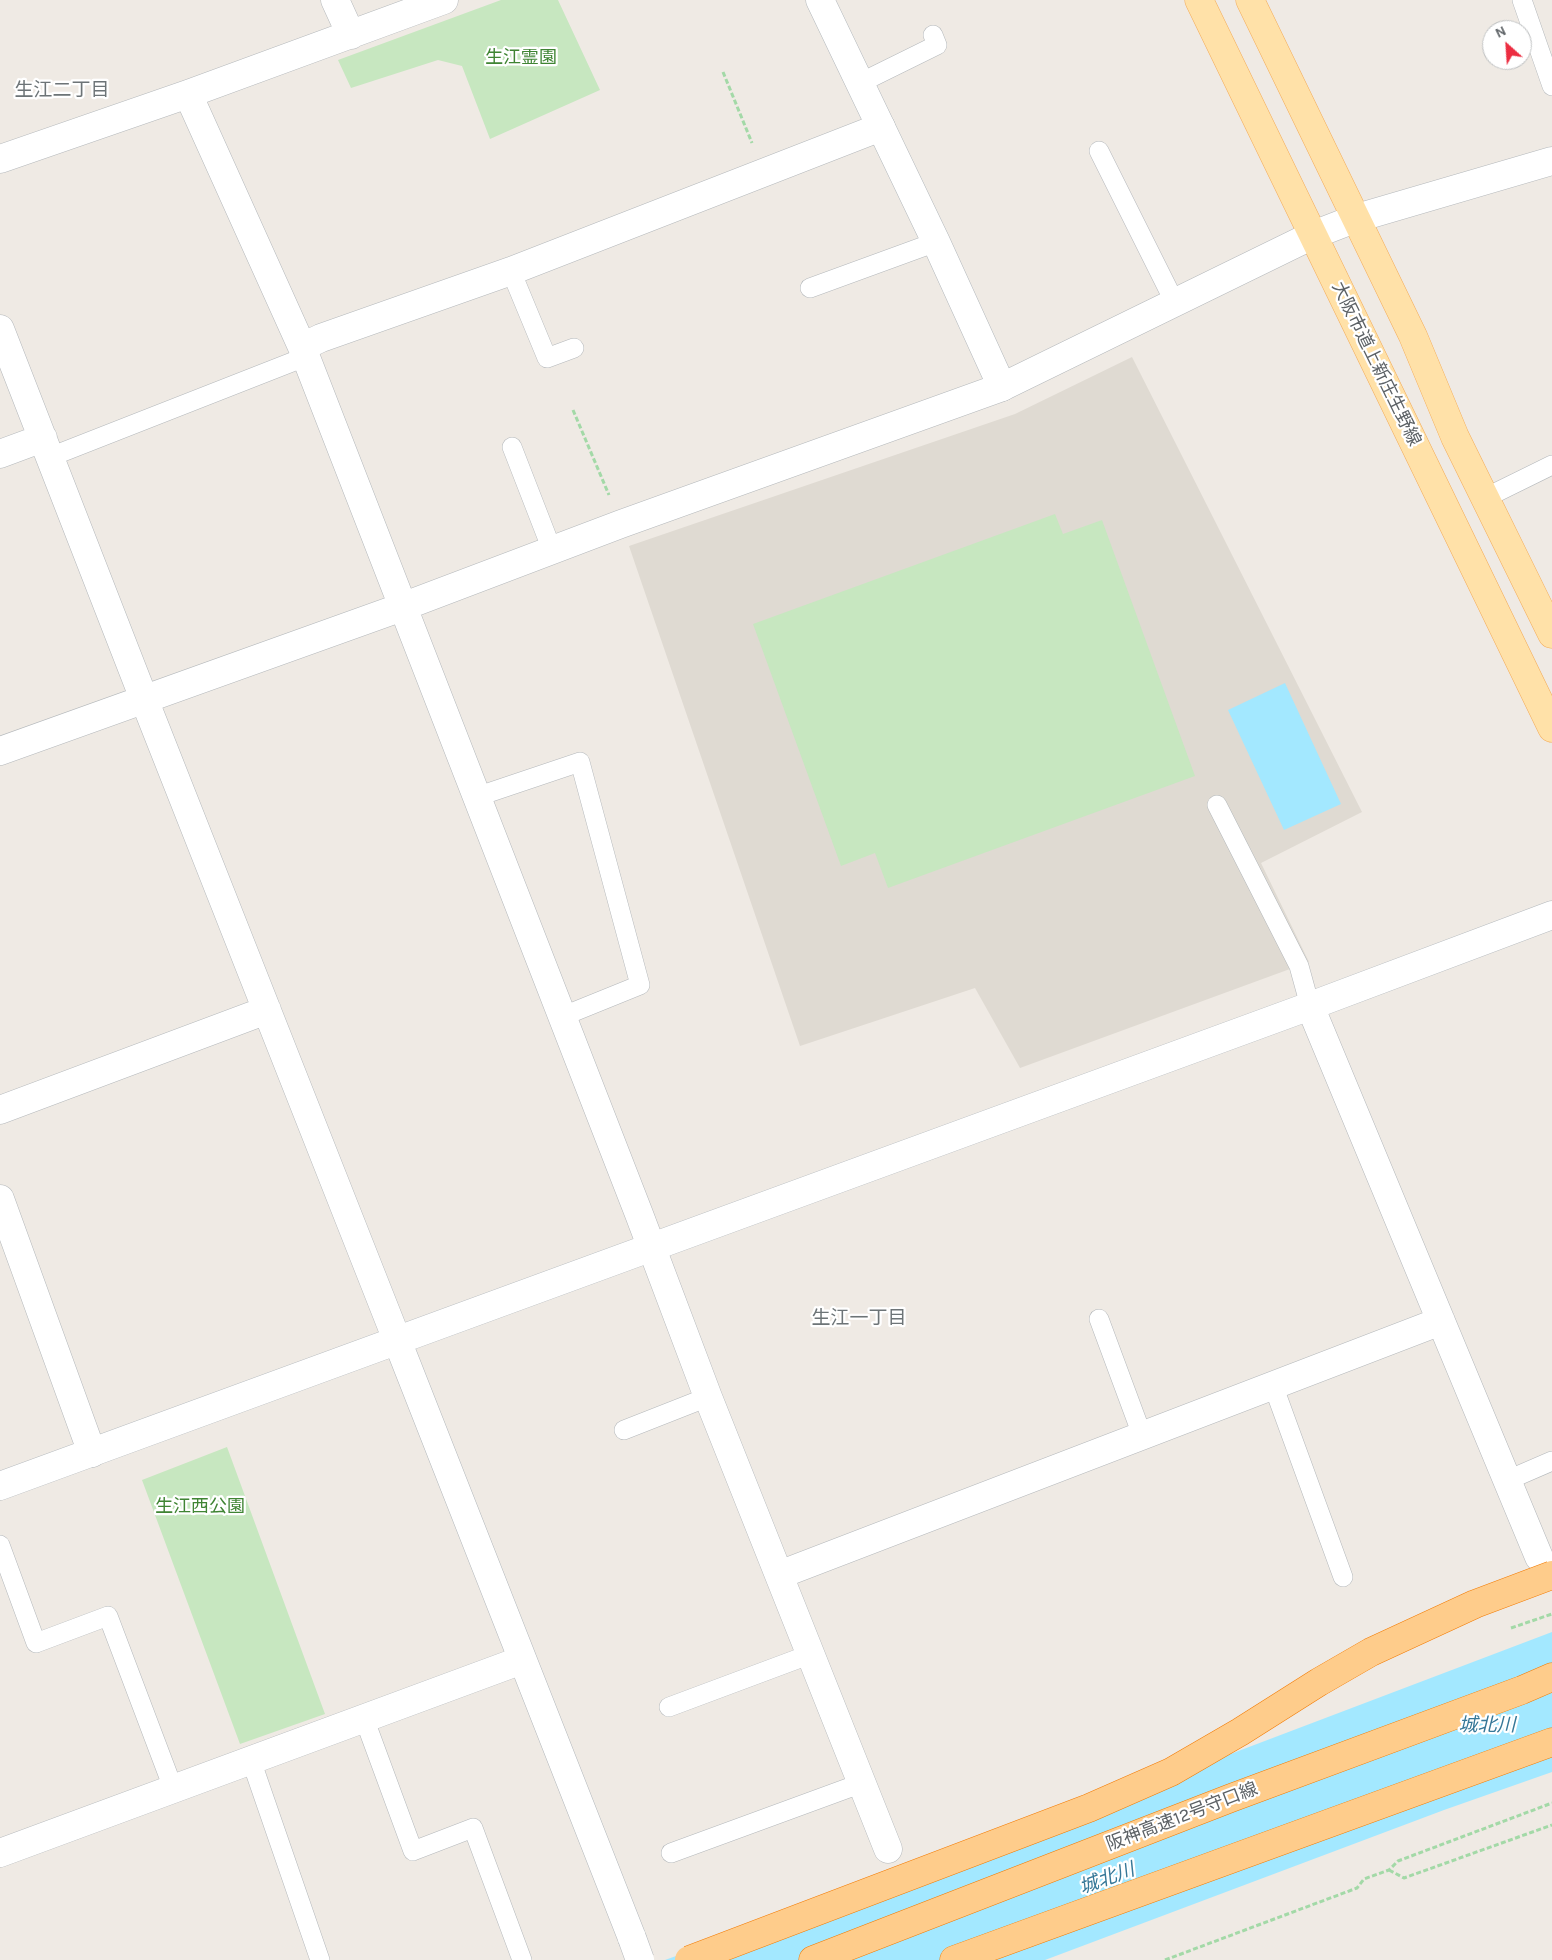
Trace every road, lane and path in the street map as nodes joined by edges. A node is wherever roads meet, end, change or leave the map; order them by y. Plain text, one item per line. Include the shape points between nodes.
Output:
1 (336, 0) edge
2 (444, 0) edge
3 (820, 0) edge
4 (1199, 0) edge
5 (1250, 0) edge
6 (1522, 0) edge
7 (350, 35) junction
8 (933, 35) dead end
9 (723, 72) dead end
10 (860, 83) junction
11 (1552, 86) edge
12 (188, 94) junction
13 (881, 127) junction
14 (1099, 151) dead end
15 (0, 159) edge
16 (1552, 161) edge
17 (764, 173) junction
18 (1357, 218) junction
19 (1313, 235) junction
20 (936, 242) junction
21 (510, 271) junction
22 (810, 288) dead end
23 (1175, 303) junction
24 (0, 329) edge
25 (574, 348) dead end
26 (303, 352) junction
27 (1002, 387) junction
28 (573, 410) dead end
29 (512, 447) dead end
30 (46, 448) junction
31 (0, 454) edge
32 (1552, 465) edge
33 (1485, 498) junction
34 (621, 524) junction
35 (552, 550) junction
36 (402, 606) junction
37 (1552, 634) edge
38 (144, 699) junction
39 (1552, 728) edge
40 (0, 751) edge
41 (476, 797) junction
42 (1217, 805) dead end
43 (1552, 915) edge
44 (1310, 1006) junction
45 (268, 1010) junction
46 (562, 1017) junction
47 (0, 1110) edge
48 (0, 1199) edge
49 (651, 1247) junction
50 (1100, 1319) dead end
51 (1441, 1320) junction
52 (397, 1340) junction
53 (1273, 1385) junction
54 (708, 1397) junction
55 (624, 1430) dead end
56 (1142, 1435) junction
57 (92, 1453) junction
58 (1552, 1461) edge
59 (1508, 1480) junction
60 (0, 1486) edge
61 (0, 1545) edge
62 (1545, 1566) edge
63 (779, 1575) junction
64 (1343, 1577) dead end
65 (811, 1654) junction
66 (522, 1660) junction
67 (1552, 1678) edge
68 (669, 1707) dead end
69 (364, 1718) junction
70 (1552, 1742) edge
71 (251, 1760) junction
72 (862, 1783) junction
73 (173, 1788) junction
74 (1552, 1803) edge
75 (1552, 1825) edge
76 (888, 1849) dead end
77 (0, 1853) edge
78 (671, 1853) dead end
79 (1389, 1870) junction
80 (636, 1949) edge
81 (320, 1960) edge
82 (522, 1960) edge
83 (690, 1960) edge
84 (814, 1960) edge
85 (954, 1960) edge
86 (1165, 1960) edge

1 - 7 street
2 - 7 street
3 - 10 street
4 - 19 main road, 大阪市道上新庄生野線
5 - 18 main road
6 - 11 lane
7 - 12 street
8 - 10 lane via 937,46
9 - 17 path
10 - 13 street
12 - 15 street
12 - 26 street
13 - 17 street
13 - 20 street
14 - 23 lane
16 - 18 street
17 - 21 street
18 - 19 street
18 - 33 main road
19 - 23 street
19 - 39 main road, 大阪市道上新庄生野線
20 - 22 lane
20 - 27 street
21 - 25 lane via 547,358
21 - 26 street via 322,338
23 - 27 street
24 - 30 street
26 - 30 lane
26 - 36 street
27 - 34 street
28 - 34 path
29 - 35 lane
30 - 31 street
30 - 38 street
32 - 33 lane
33 - 37 main road
34 - 35 street
35 - 36 street
36 - 38 street
36 - 41 street
38 - 40 street
38 - 45 street
41 - 46 street
41 - 46 lane via 580,762 640,985
42 - 44 lane via 1299,966
43 - 44 street
44 - 49 street
44 - 51 street
45 - 47 street
45 - 52 street
46 - 49 street
48 - 57 street
49 - 52 street
49 - 54 street
50 - 56 lane
51 - 53 street
51 - 59 street
52 - 57 street
52 - 66 street
53 - 56 street
53 - 64 lane
54 - 55 lane
54 - 63 street
56 - 63 street
57 - 60 street
58 - 59 lane
59 - 62 street
61 - 73 lane via 36,1643 108,1616
62 - 83 highway, bridge via 1475,1604 1371,1652 1170,1772 1089,1808
63 - 65 street
65 - 68 lane
65 - 72 street
66 - 69 street
66 - 80 street
67 - 84 highway, 阪神高速12号守口線
69 - 71 street
69 - 82 lane via 413,1851 473,1828
70 - 85 highway
71 - 73 street
71 - 81 lane
72 - 76 street
72 - 78 lane
73 - 77 street
74 - 79 path via 1398,1861
75 - 79 path via 1404,1878
79 - 86 path via 1364,1879 1358,1888

